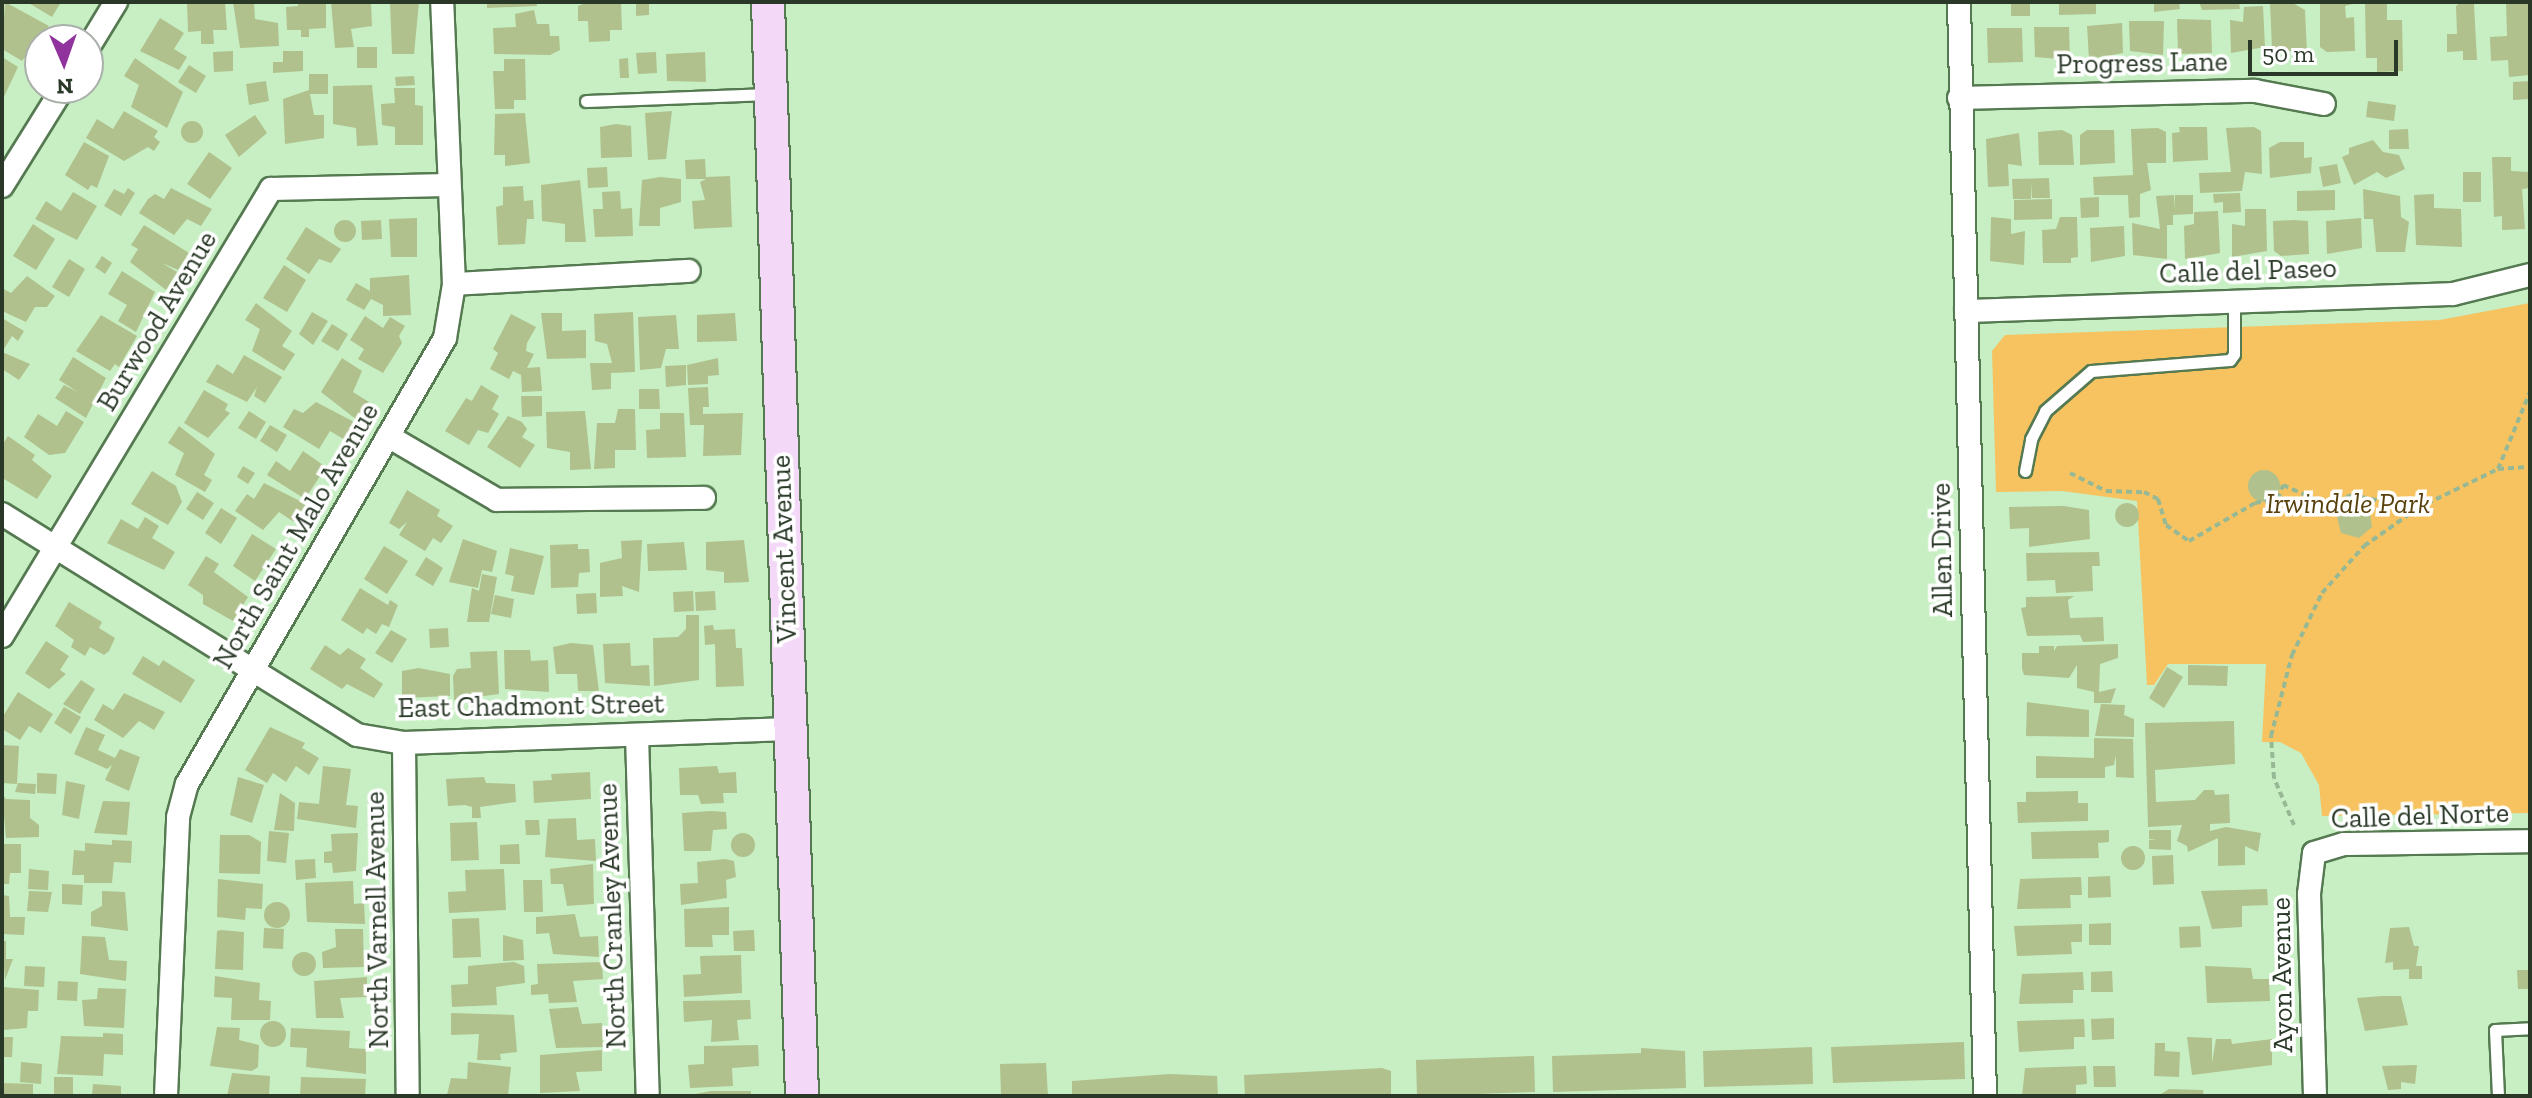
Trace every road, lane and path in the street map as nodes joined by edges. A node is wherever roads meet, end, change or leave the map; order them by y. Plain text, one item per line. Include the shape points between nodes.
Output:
1 (116, 2) edge
2 (442, 2) edge
3 (768, 2) edge
4 (1959, 2) edge
5 (103, 24) edge
6 (771, 94) junction
7 (1959, 98) junction
8 (586, 101) dead end
9 (53, 104) edge
10 (2324, 104) dead end
11 (447, 185) junction
12 (2, 186) edge
13 (689, 271) dead end
14 (2530, 275) edge
15 (454, 284) junction
16 (2234, 301) junction
17 (1966, 311) junction
18 (2530, 392) edge
19 (388, 436) junction
20 (2530, 467) edge
21 (2498, 469) junction
22 (2025, 471) dead end
23 (2070, 473) dead end
24 (704, 498) dead end
25 (2418, 508) junction
26 (2, 514) edge
27 (56, 549) junction
28 (2, 636) edge
29 (253, 673) junction
30 (789, 729) junction
31 (637, 735) junction
32 (404, 743) junction
33 (2294, 825) dead end
34 (2530, 841) edge
35 (2314, 853) joint
36 (2530, 1028) edge
37 (166, 1096) edge
38 (408, 1096) edge
39 (648, 1096) edge
40 (802, 1096) edge
41 (1985, 1096) edge
42 (2315, 1096) edge
43 (2498, 1096) edge

1 - 5 street
2 - 11 street, North Saint Malo Avenue
3 - 6 street, Vincent Avenue
4 - 7 street, Allen Drive
6 - 8 lane
6 - 30 street, Vincent Avenue
7 - 10 street, Progress Lane via 2255,91
7 - 17 street, Allen Drive
9 - 12 street
11 - 15 street, North Saint Malo Avenue
11 - 27 street, Burwood Avenue via 271,189
13 - 15 street
14 - 16 street, Calle del Paseo via 2453,294
15 - 19 street, North Saint Malo Avenue via 445,338
16 - 17 street, Calle del Paseo
16 - 22 lane via 2230,360 2091,371 2045,411 2031,439
17 - 41 street, Allen Drive
18 - 21 path
19 - 24 street via 497,500
19 - 29 street, North Saint Malo Avenue
20 - 21 path
21 - 25 path
23 - 25 path via 2106,491 2144,492 2158,499 2166,525 2189,541 2255,503 2278,499 2283,485 2321,502 2337,503 2351,495
25 - 33 path via 2364,546 2322,593 2292,655 2271,736 2274,778
26 - 27 street, East Chadmont Street
27 - 28 street, Burwood Avenue
27 - 29 street, East Chadmont Street
29 - 32 street, East Chadmont Street via 357,735
29 - 37 street, North Saint Malo Avenue via 187,784 178,817
30 - 31 street, East Chadmont Street
30 - 40 street, Vincent Avenue
31 - 32 street, East Chadmont Street
31 - 39 street, North Cranley Avenue
32 - 38 street, North Varnell Avenue
34 - 35 street, Calle del Norte via 2344,844
35 - 42 street, Ayon Avenue via 2309,894
36 - 43 lane via 2495,1030

